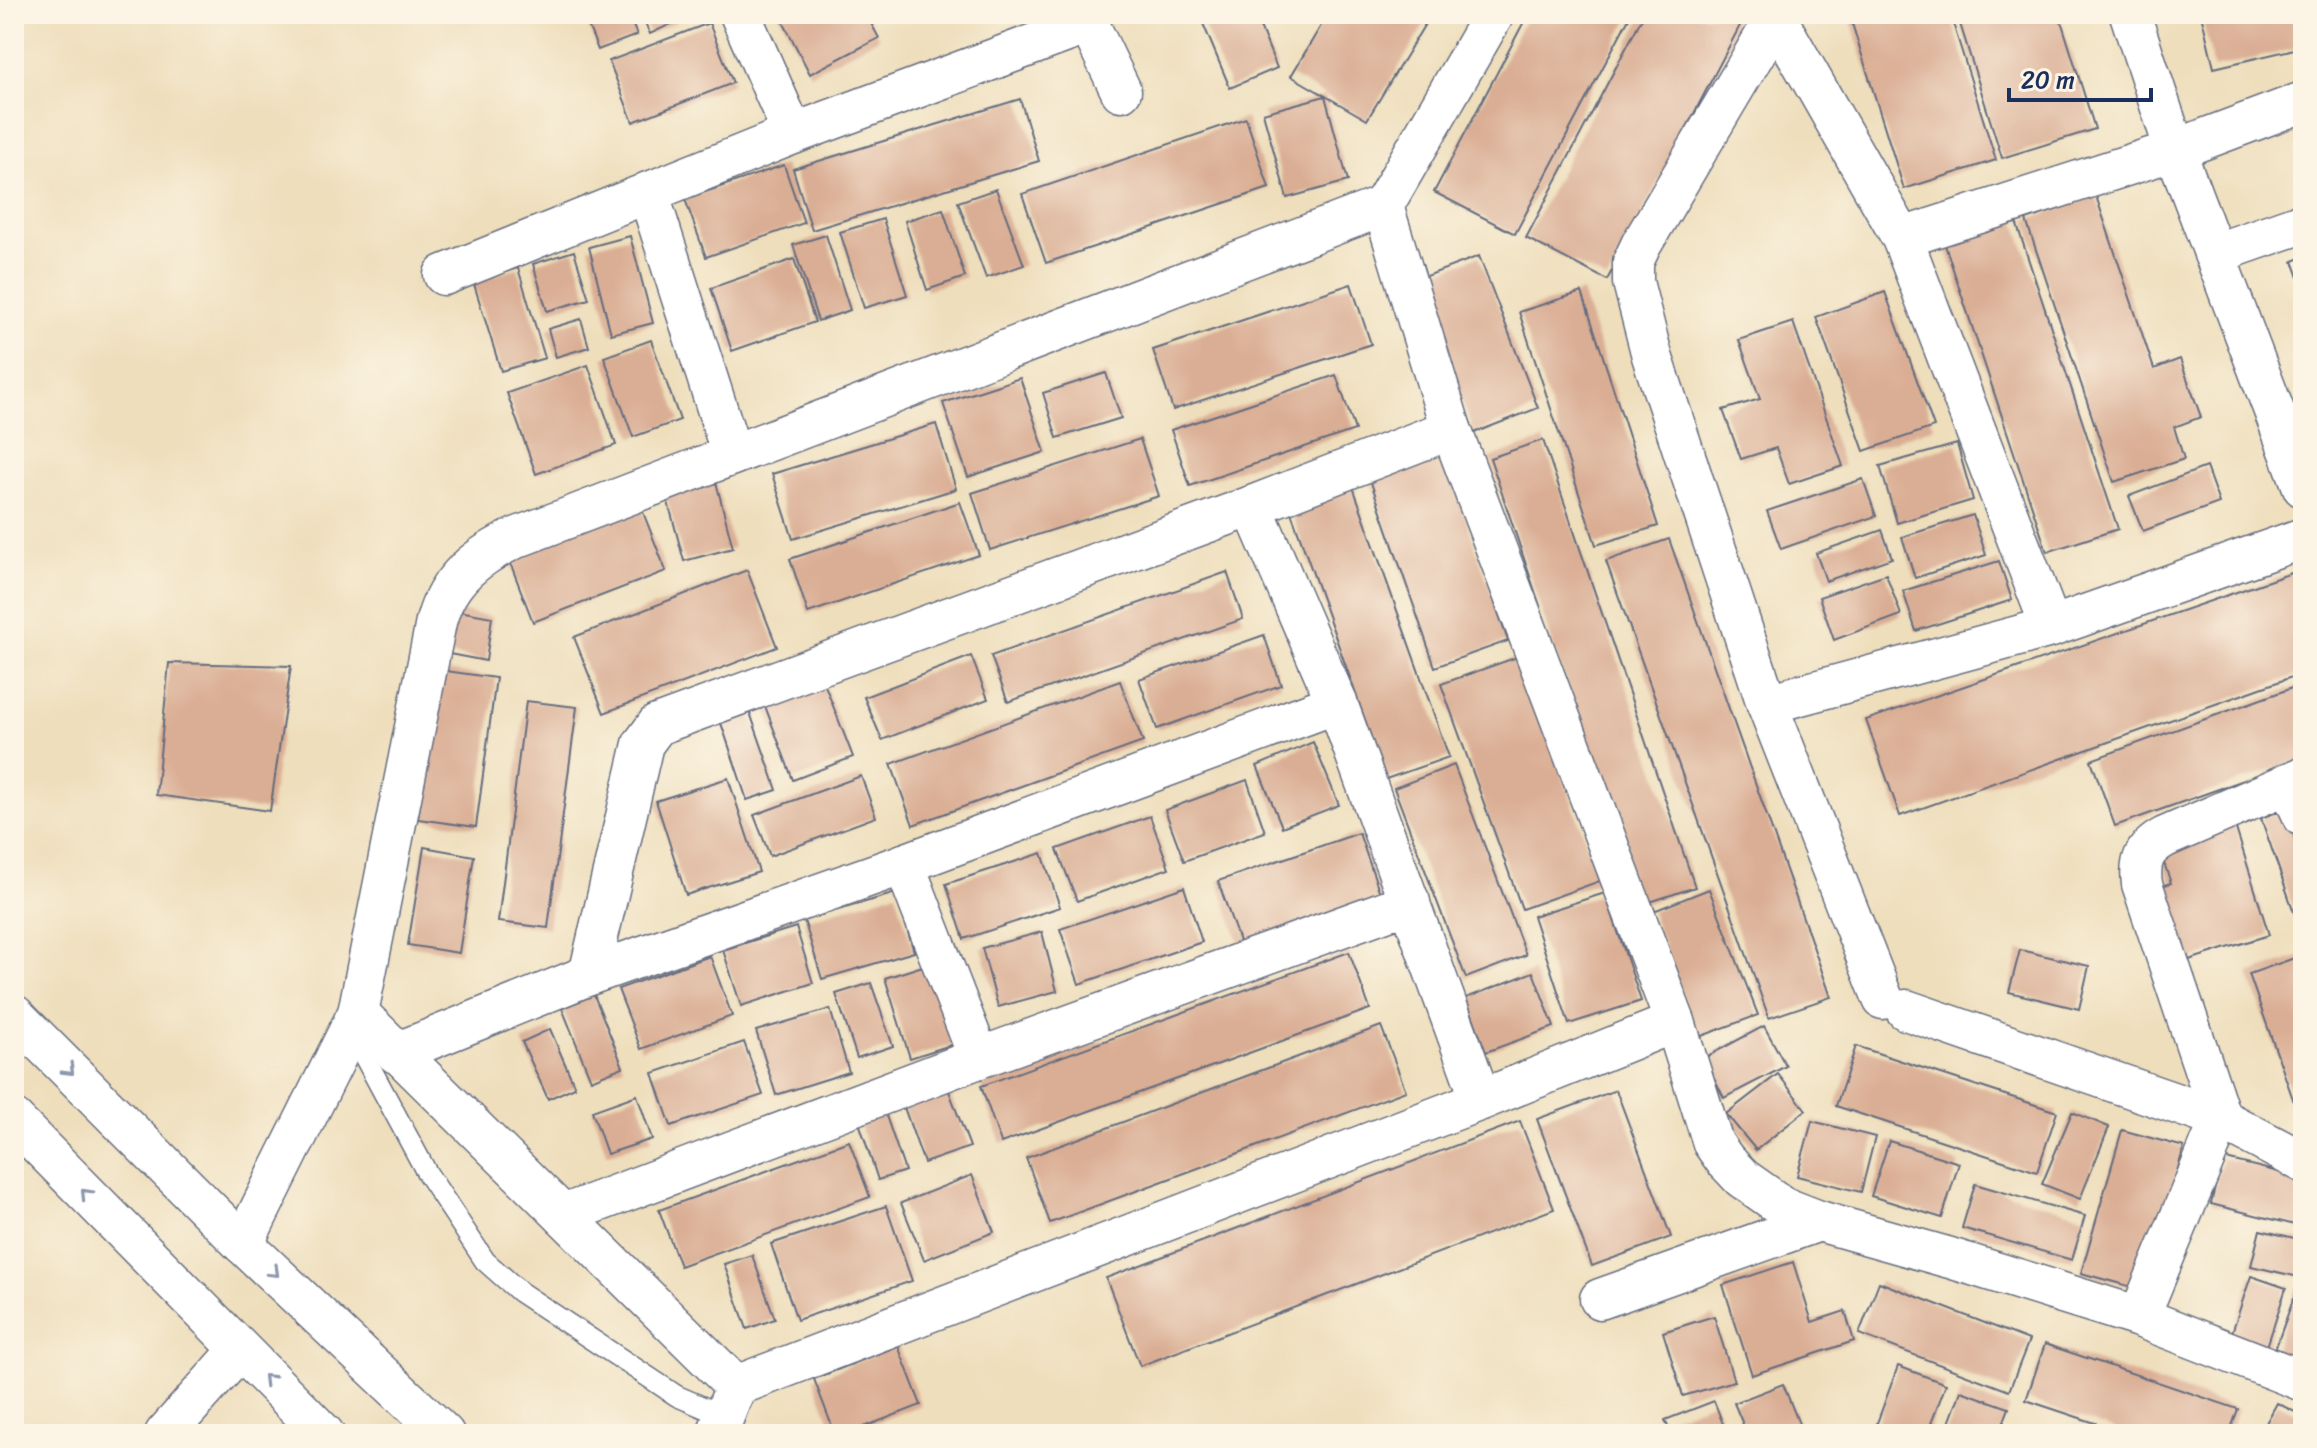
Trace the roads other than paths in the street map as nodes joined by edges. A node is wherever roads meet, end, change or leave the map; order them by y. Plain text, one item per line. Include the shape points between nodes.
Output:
1 (740, 14) edge
2 (1494, 14) edge
3 (2130, 14) edge
4 (1777, 16) edge
5 (1086, 19) edge
6 (1121, 91) dead end
7 (2303, 102) edge
8 (793, 134) junction
9 (2175, 150) junction
10 (648, 192) junction
11 (1383, 206) junction
12 (2303, 223) edge
13 (1902, 238) junction
14 (2214, 254) junction
15 (444, 275) dead end
16 (1451, 429) junction
17 (732, 455) junction
18 (2303, 487) edge
19 (1252, 506) junction
20 (2303, 538) edge
21 (2051, 627) junction
22 (1337, 703) junction
23 (1767, 704) junction
24 (2298, 792) edge
25 (904, 864) junction
26 (1410, 902) junction
27 (589, 975) junction
28 (14, 1015) edge
29 (354, 1022) junction
30 (1675, 1022) junction
31 (396, 1053) junction
32 (979, 1058) junction
33 (1481, 1100) junction
34 (2221, 1119) junction
35 (14, 1120) edge
36 (2303, 1162) edge
37 (563, 1215) junction
38 (1819, 1221) junction
39 (243, 1244) junction
40 (1600, 1299) dead end
41 (2139, 1317) junction
42 (239, 1351) junction
43 (2303, 1381) edge
44 (726, 1412) edge
45 (165, 1434) edge
46 (324, 1434) edge
47 (444, 1434) edge

1 - 8 street
2 - 11 street
3 - 9 street
4 - 13 street
4 - 23 street via 1633,266 1652,356
5 - 6 street
5 - 8 street
7 - 9 street
8 - 10 street
9 - 13 street
9 - 14 street
10 - 15 street
10 - 17 street
11 - 16 street
11 - 17 street
12 - 14 street
13 - 21 street
14 - 18 street
16 - 19 street
16 - 30 street
17 - 29 street via 499,545 448,589 436,622
19 - 22 street
19 - 27 street via 657,725 643,744
20 - 21 street
21 - 23 street
22 - 25 street
22 - 26 street
23 - 34 street via 1894,1005
24 - 34 street via 2165,837 2142,860 2142,884
25 - 27 street
25 - 32 street
26 - 32 street
26 - 33 street
27 - 31 street
28 -> 39 street
29 - 31 street
29 - 39 street
29 - 44 lane via 427,1173 485,1261 520,1292 677,1396
30 - 33 street
30 - 38 street via 1719,1152 1762,1193
31 - 37 street
32 - 37 street
33 - 44 street
34 - 36 street
34 - 41 street
42 -> 35 street
37 - 44 street
38 - 40 street
38 - 41 street
39 -> 47 street
41 - 43 street
42 - 45 street
46 -> 42 street

